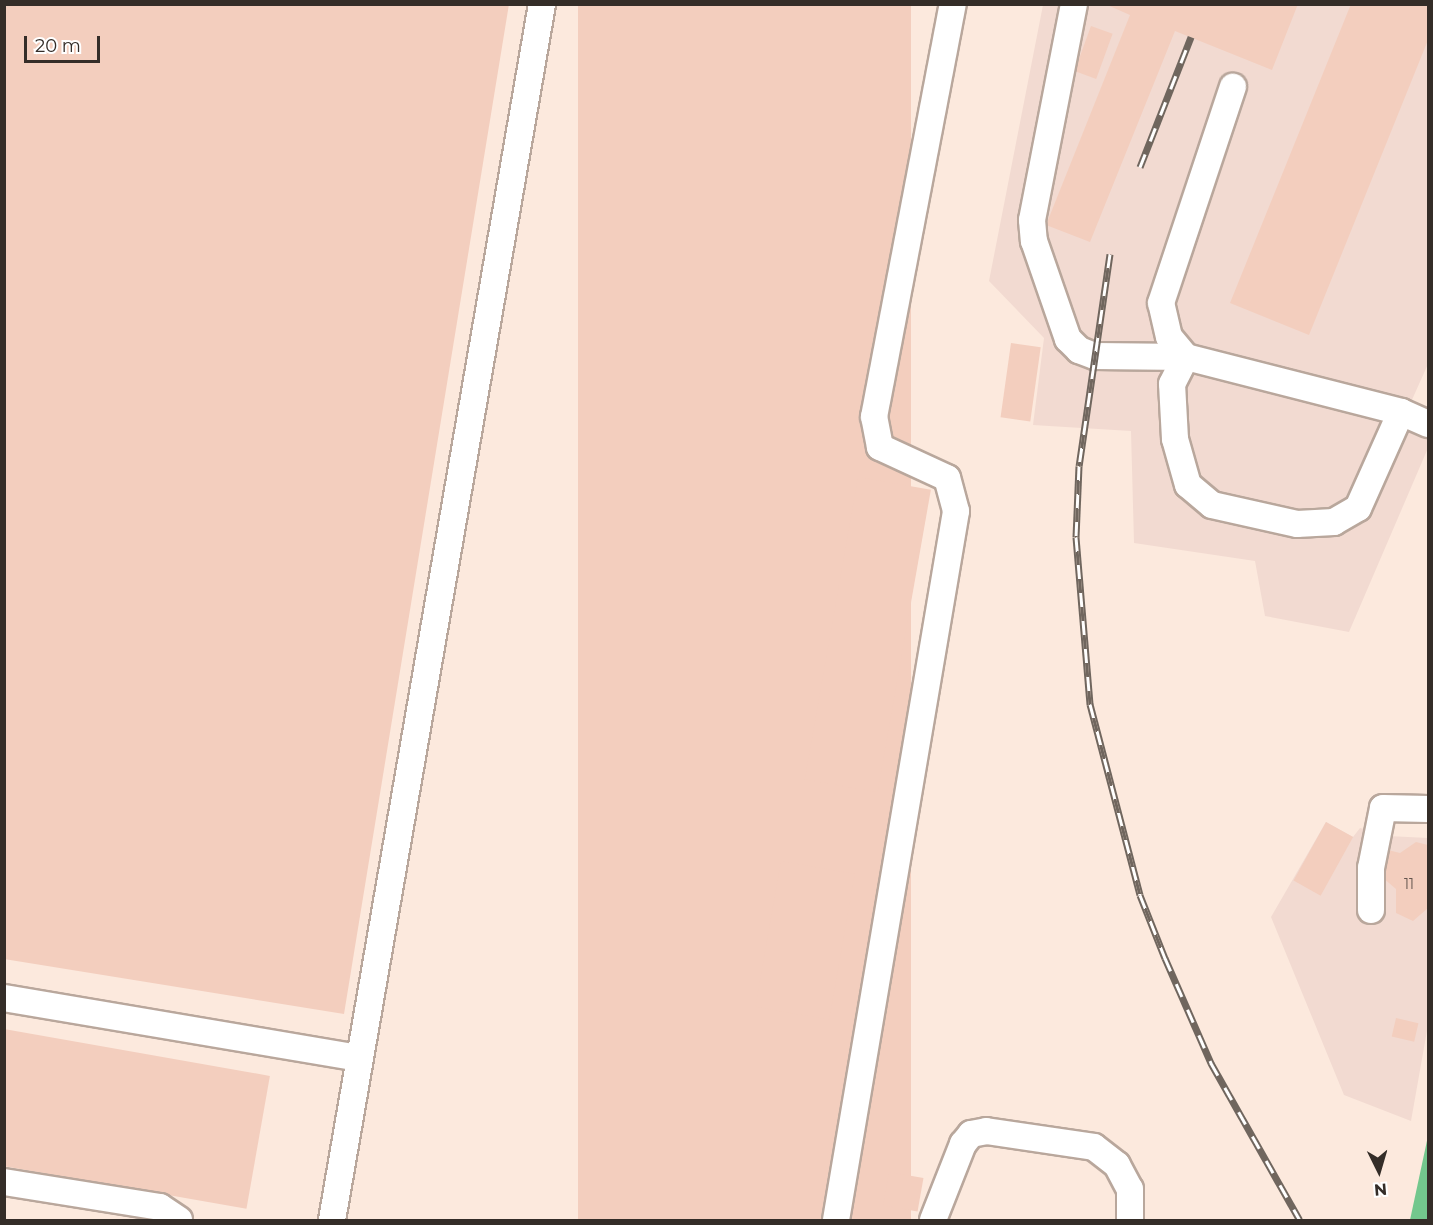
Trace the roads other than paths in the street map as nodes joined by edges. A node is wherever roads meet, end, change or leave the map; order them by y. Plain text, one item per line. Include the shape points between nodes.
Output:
1 (542, 4) edge
2 (953, 4) edge
3 (1074, 4) edge
4 (1233, 87) dead end
5 (1186, 357) junction
6 (1401, 412) junction
7 (1428, 424) edge
8 (1428, 809) edge
9 (1371, 910) dead end
10 (4, 998) edge
11 (358, 1058) junction
12 (4, 1182) edge
13 (179, 1221) edge
14 (332, 1221) edge
15 (836, 1221) edge
16 (933, 1221) edge
17 (1130, 1221) edge

1 - 11 lane
2 - 15 lane via 874,417 880,447 947,478 956,511
3 - 5 lane via 1032,220 1034,241 1068,339 1079,350 1095,356
4 - 5 lane via 1161,303 1169,337
5 - 6 lane
5 - 6 lane via 1172,384 1175,439 1188,485 1212,505 1297,524 1334,522 1358,507
6 - 7 lane
8 - 9 lane via 1383,808 1371,868
10 - 11 lane
11 - 14 lane
12 - 13 lane via 160,1207
16 - 17 lane via 963,1144 971,1134 986,1131 1094,1147 1117,1165 1130,1189

